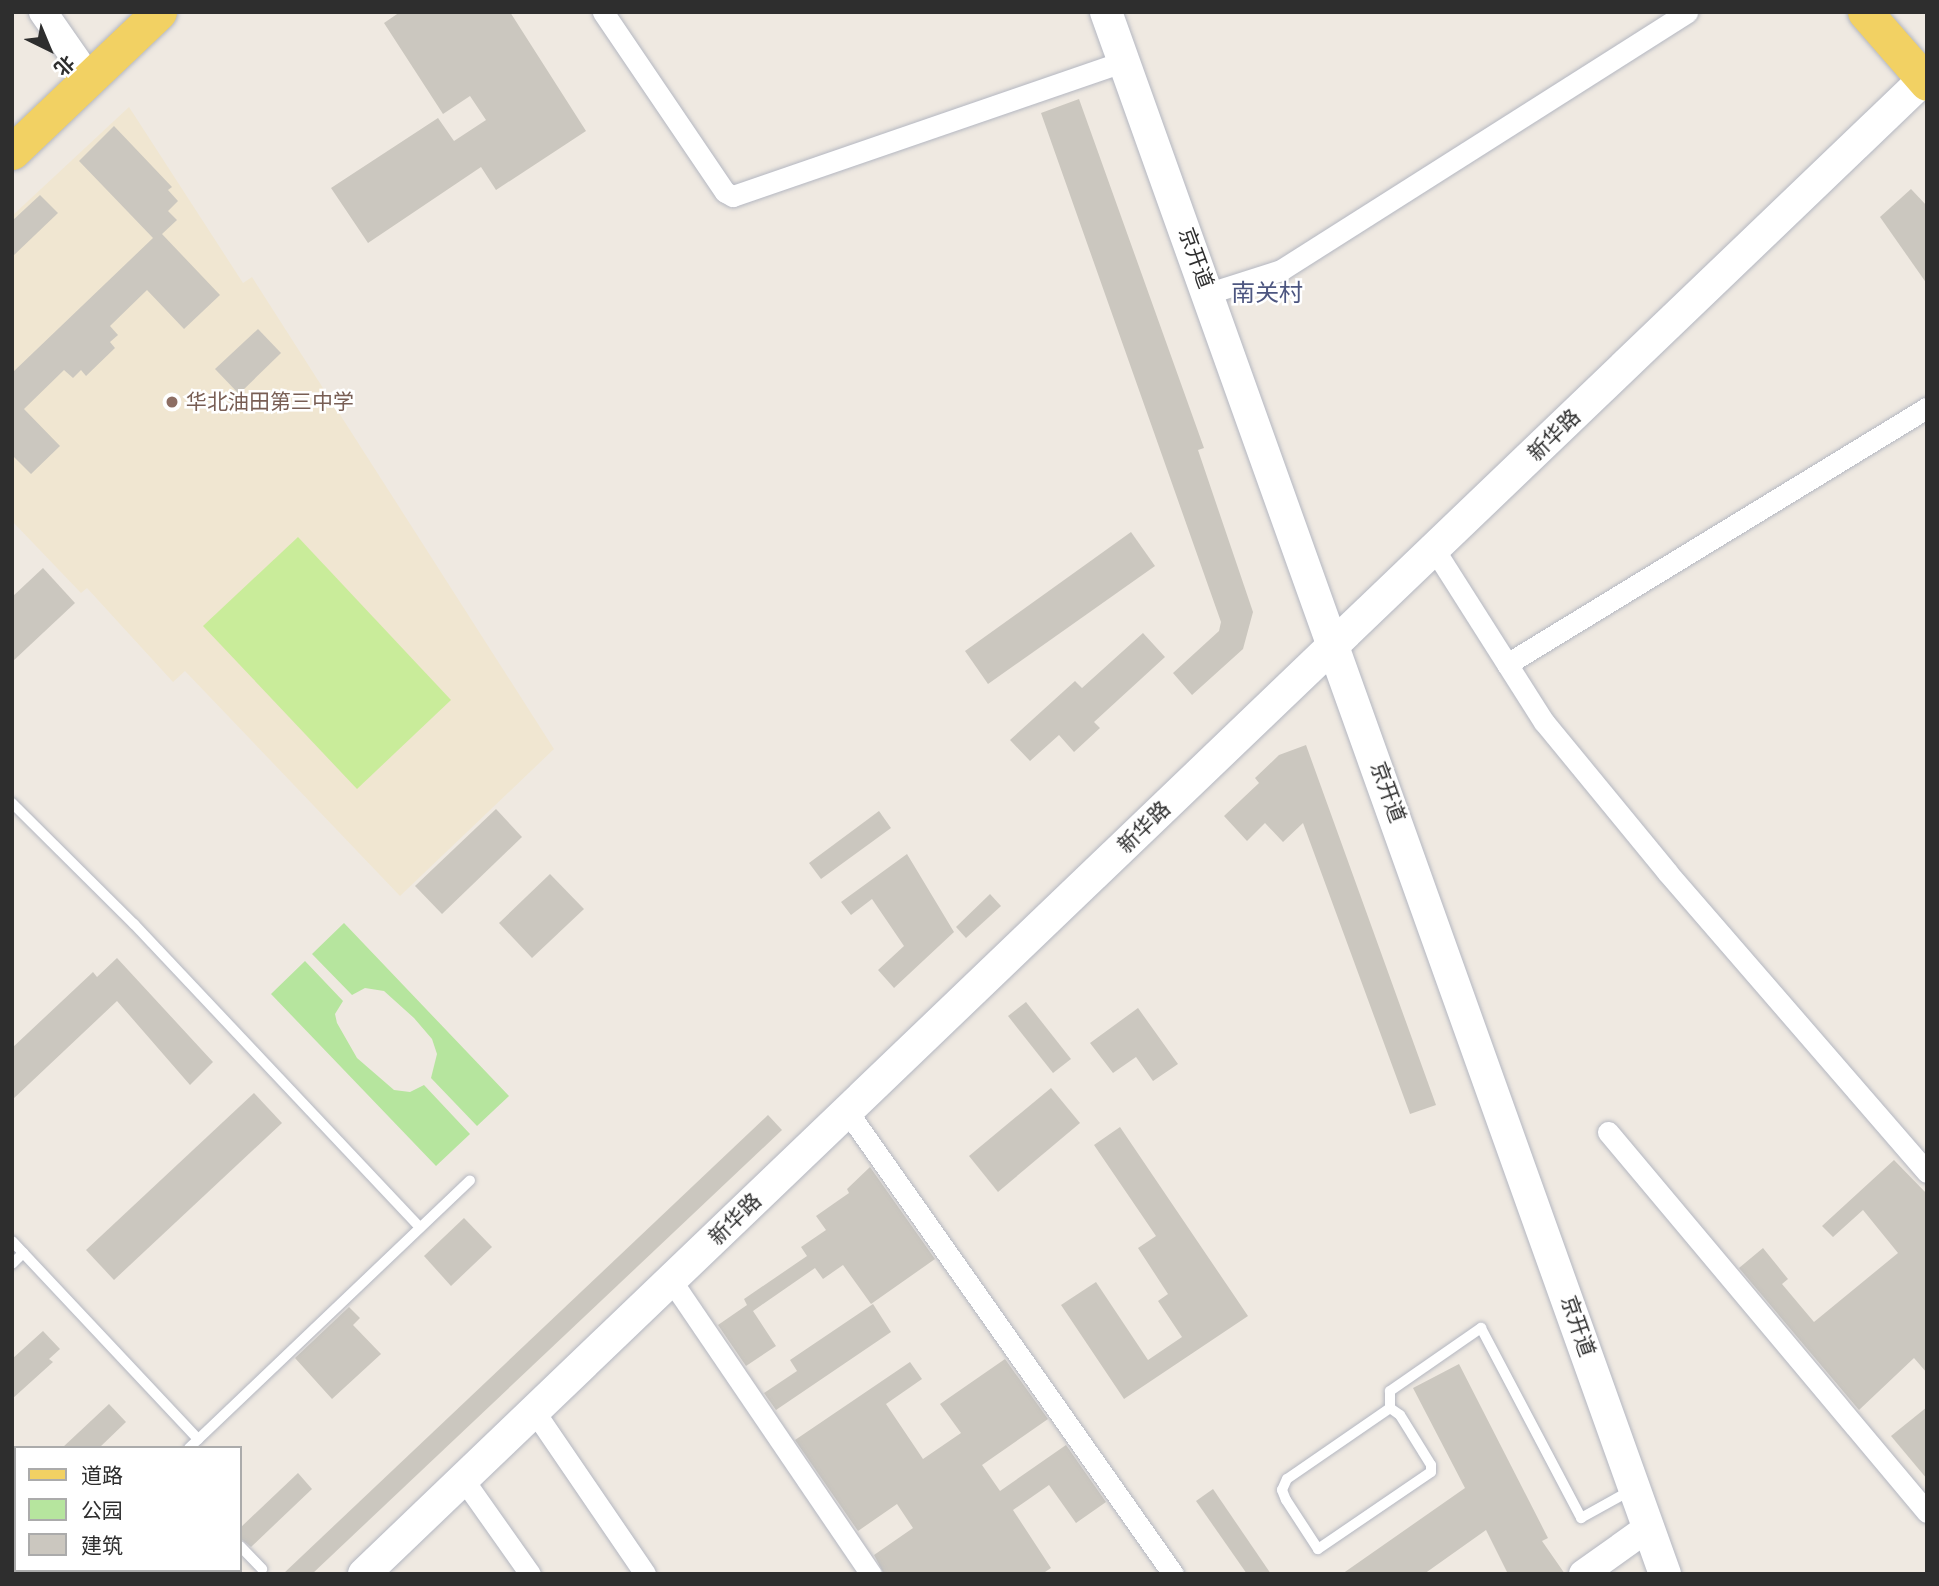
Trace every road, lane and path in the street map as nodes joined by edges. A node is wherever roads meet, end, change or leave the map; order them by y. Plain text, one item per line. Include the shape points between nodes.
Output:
1 (43, 12) edge
2 (129, 12) edge
3 (159, 12) edge
4 (603, 12) edge
5 (1105, 12) edge
6 (1687, 12) edge
7 (1865, 12) edge
8 (77, 61) junction
9 (1124, 61) junction
10 (1926, 80) edge
11 (12, 123) edge
12 (12, 152) edge
13 (1209, 293) junction
14 (1927, 408) edge
15 (1434, 549) junction
16 (1335, 644) junction
17 (1507, 664) junction
18 (12, 803) edge
19 (847, 1111) junction
20 (1608, 1132) dead end
21 (1927, 1172) edge
22 (470, 1180) dead end
23 (420, 1228) junction
24 (12, 1241) edge
25 (23, 1253) junction
26 (12, 1264) edge
27 (671, 1280) junction
28 (1390, 1408) junction
29 (534, 1411) junction
30 (198, 1439) junction
31 (191, 1446) edge
32 (463, 1479) junction
33 (1635, 1488) junction
34 (1927, 1512) edge
35 (1649, 1527) junction
36 (242, 1548) edge
37 (382, 1568) edge
38 (262, 1569) dead end
39 (530, 1574) edge
40 (645, 1574) edge
41 (871, 1574) edge
42 (1173, 1574) edge
43 (1583, 1574) edge
44 (1665, 1574) edge

1 - 8 street
2 - 8 main road
3 - 12 main road
4 - 9 street via 724,192 733,196
5 - 9 main road, 京开道
6 - 13 street via 1280,270
7 - 10 main road
8 - 11 main road
9 - 13 main road, 京开道
10 - 15 main road, 新华路
13 - 16 main road, 京开道
14 - 17 street
15 - 16 main road, 新华路
15 - 17 street
16 - 19 main road, 新华路
16 - 33 main road, 京开道
17 - 21 street via 1544,722 1667,872
18 - 23 lane via 134,924
19 - 27 main road, 新华路
19 - 42 street
20 - 34 street
22 - 23 lane
23 - 30 lane
24 - 25 lane
25 - 26 lane
25 - 30 lane
27 - 29 main road, 新华路
27 - 41 street
28 - 28 lane via 1287,1479 1282,1490 1286,1500 1318,1549 1431,1472 1400,1415
28 - 33 lane via 1391,1391 1481,1328 1581,1518
29 - 32 main road, 新华路
29 - 40 street
30 - 31 lane
32 - 37 main road, 新华路
32 - 39 street
33 - 35 main road, 京开道
35 - 43 street
35 - 44 main road, 京开道
36 - 38 lane

